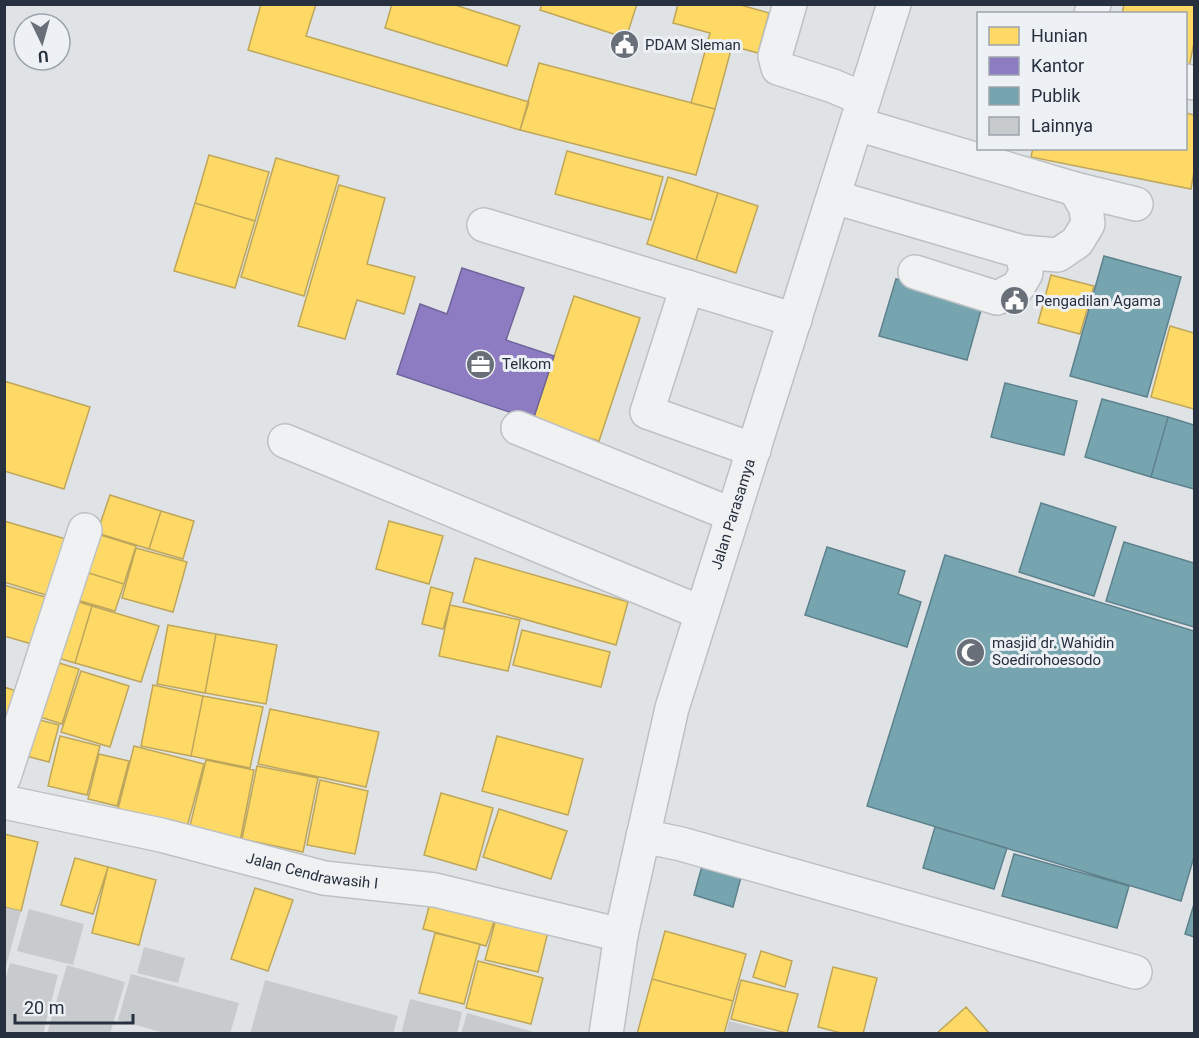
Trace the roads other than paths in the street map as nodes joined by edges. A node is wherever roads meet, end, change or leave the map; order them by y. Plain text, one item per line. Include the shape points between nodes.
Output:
1 (790, 4) edge
2 (894, 4) edge
3 (860, 112) junction
4 (1075, 189) junction
5 (834, 197) junction
6 (1137, 204) dead end
7 (484, 225) dead end
8 (1022, 252) junction
9 (915, 272) dead end
10 (687, 287) junction
11 (795, 321) junction
12 (518, 428) dead end
13 (285, 441) dead end
14 (754, 450) junction
15 (733, 514) junction
16 (85, 530) dead end
17 (702, 613) junction
18 (4, 777) edge
19 (4, 802) edge
20 (643, 836) junction
21 (621, 935) junction
22 (1135, 972) dead end
23 (606, 1034) edge

1 - 3 street via 776,56 778,68 833,86
2 - 3 street, Jalan Parasamya
3 - 4 street
3 - 5 street, Jalan Parasamya
4 - 6 street
4 - 8 street via 1086,208 1088,224 1077,242 1058,255
5 - 8 street
5 - 11 street, Jalan Parasamya
7 - 10 street
8 - 9 street via 1026,273 1018,287 997,298
10 - 11 street
10 - 14 street via 647,412
11 - 14 street, Jalan Parasamya
12 - 15 street
13 - 17 street
14 - 15 street, Jalan Parasamya
15 - 17 street, Jalan Parasamya
16 - 18 street
17 - 20 street, Jalan Parasamya via 672,708
19 - 21 street, Jalan Cendrawasih I via 161,835 324,878 435,890
20 - 21 street, Jalan Parasamya
20 - 22 street
21 - 23 street, Jalan Parasamya

